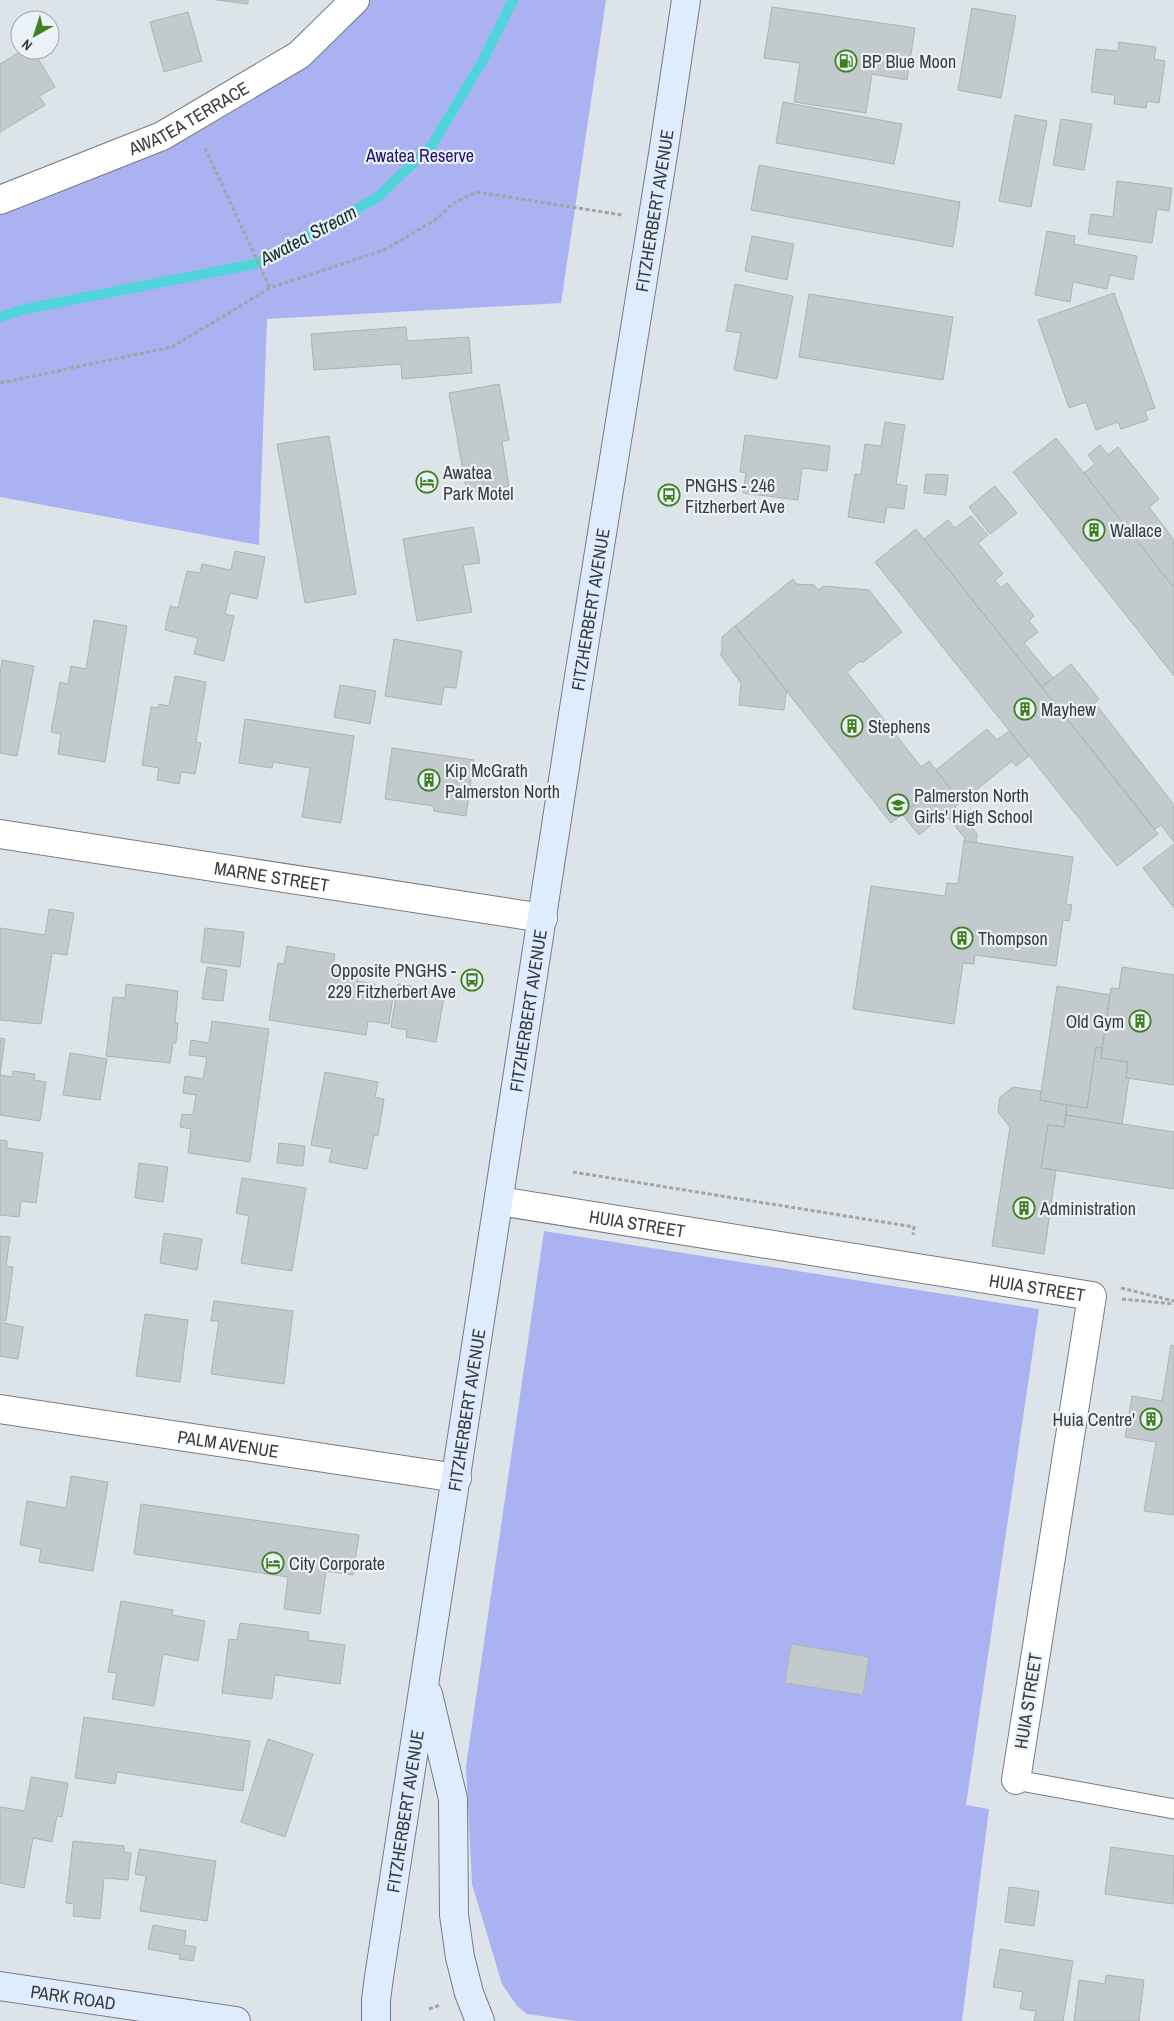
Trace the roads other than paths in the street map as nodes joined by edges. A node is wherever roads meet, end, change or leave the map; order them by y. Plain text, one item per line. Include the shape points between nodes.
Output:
1 (355, 0) edge
2 (686, 0) edge
3 (0, 200) edge
4 (0, 834) edge
5 (543, 918) junction
6 (499, 1201) junction
7 (0, 1409) edge
8 (457, 1478) junction
9 (425, 1681) junction
10 (1016, 1780) joint
11 (1174, 1809) edge
12 (0, 1986) edge
13 (236, 2021) edge
14 (376, 2021) edge
15 (480, 2021) edge

1 - 3 street, AWATEA TERRACE via 300,55 162,136
2 - 5 main road, FITZHERBERT AVENUE
4 - 5 street, MARNE STREET
5 - 6 main road, FITZHERBERT AVENUE
6 - 8 main road, FITZHERBERT AVENUE
6 - 10 street, HUIA STREET via 1092,1296
7 - 8 street, PALM AVENUE
8 - 9 main road, FITZHERBERT AVENUE
9 - 14 main road, FITZHERBERT AVENUE via 379,1977
9 - 15 main road via 453,1798 454,1915 460,1957
10 - 11 lane
12 - 13 main road, PARK ROAD

